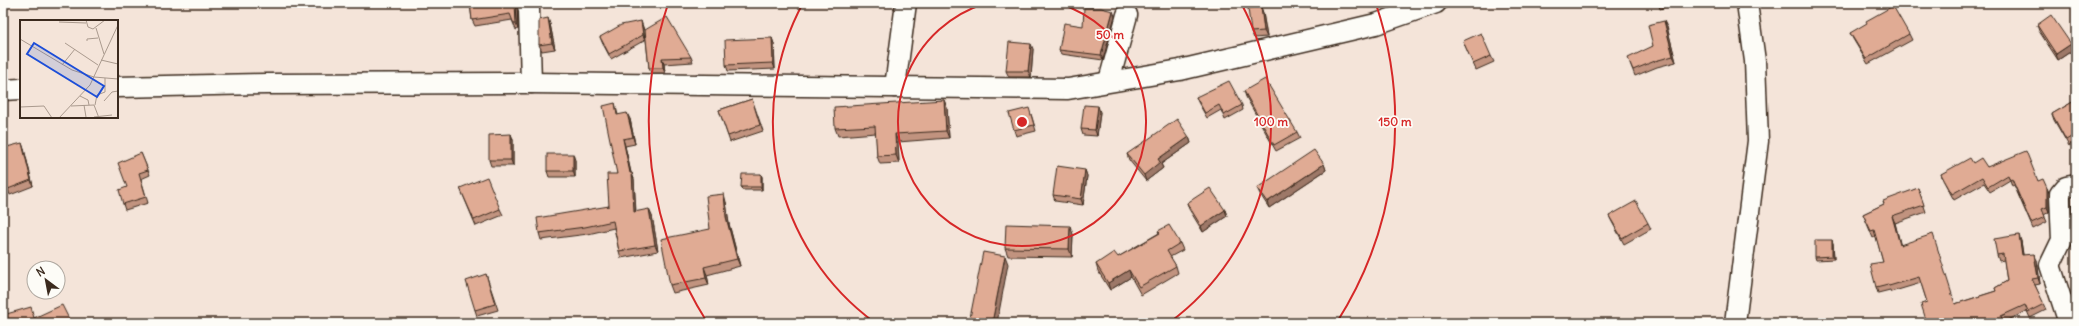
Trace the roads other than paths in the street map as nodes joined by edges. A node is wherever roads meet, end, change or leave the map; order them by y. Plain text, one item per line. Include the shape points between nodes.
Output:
1 (527, 3) edge
2 (906, 3) edge
3 (1436, 3) edge
4 (1747, 3) edge
5 (1127, 15) dead end
6 (1108, 81) junction
7 (531, 83) junction
8 (118, 87) edge
9 (895, 87) junction
10 (20, 89) edge
11 (3, 90) edge
12 (2076, 185) edge
13 (1735, 323) edge
14 (2069, 323) edge

1 - 7 street
2 - 9 street
3 - 6 street via 1376,24 1180,70
4 - 13 street via 1755,61 1758,141
5 - 6 street
6 - 9 street via 1068,89
7 - 8 street
7 - 9 street
10 - 11 street
12 - 14 street via 2066,187 2060,194 2062,240 2050,265

